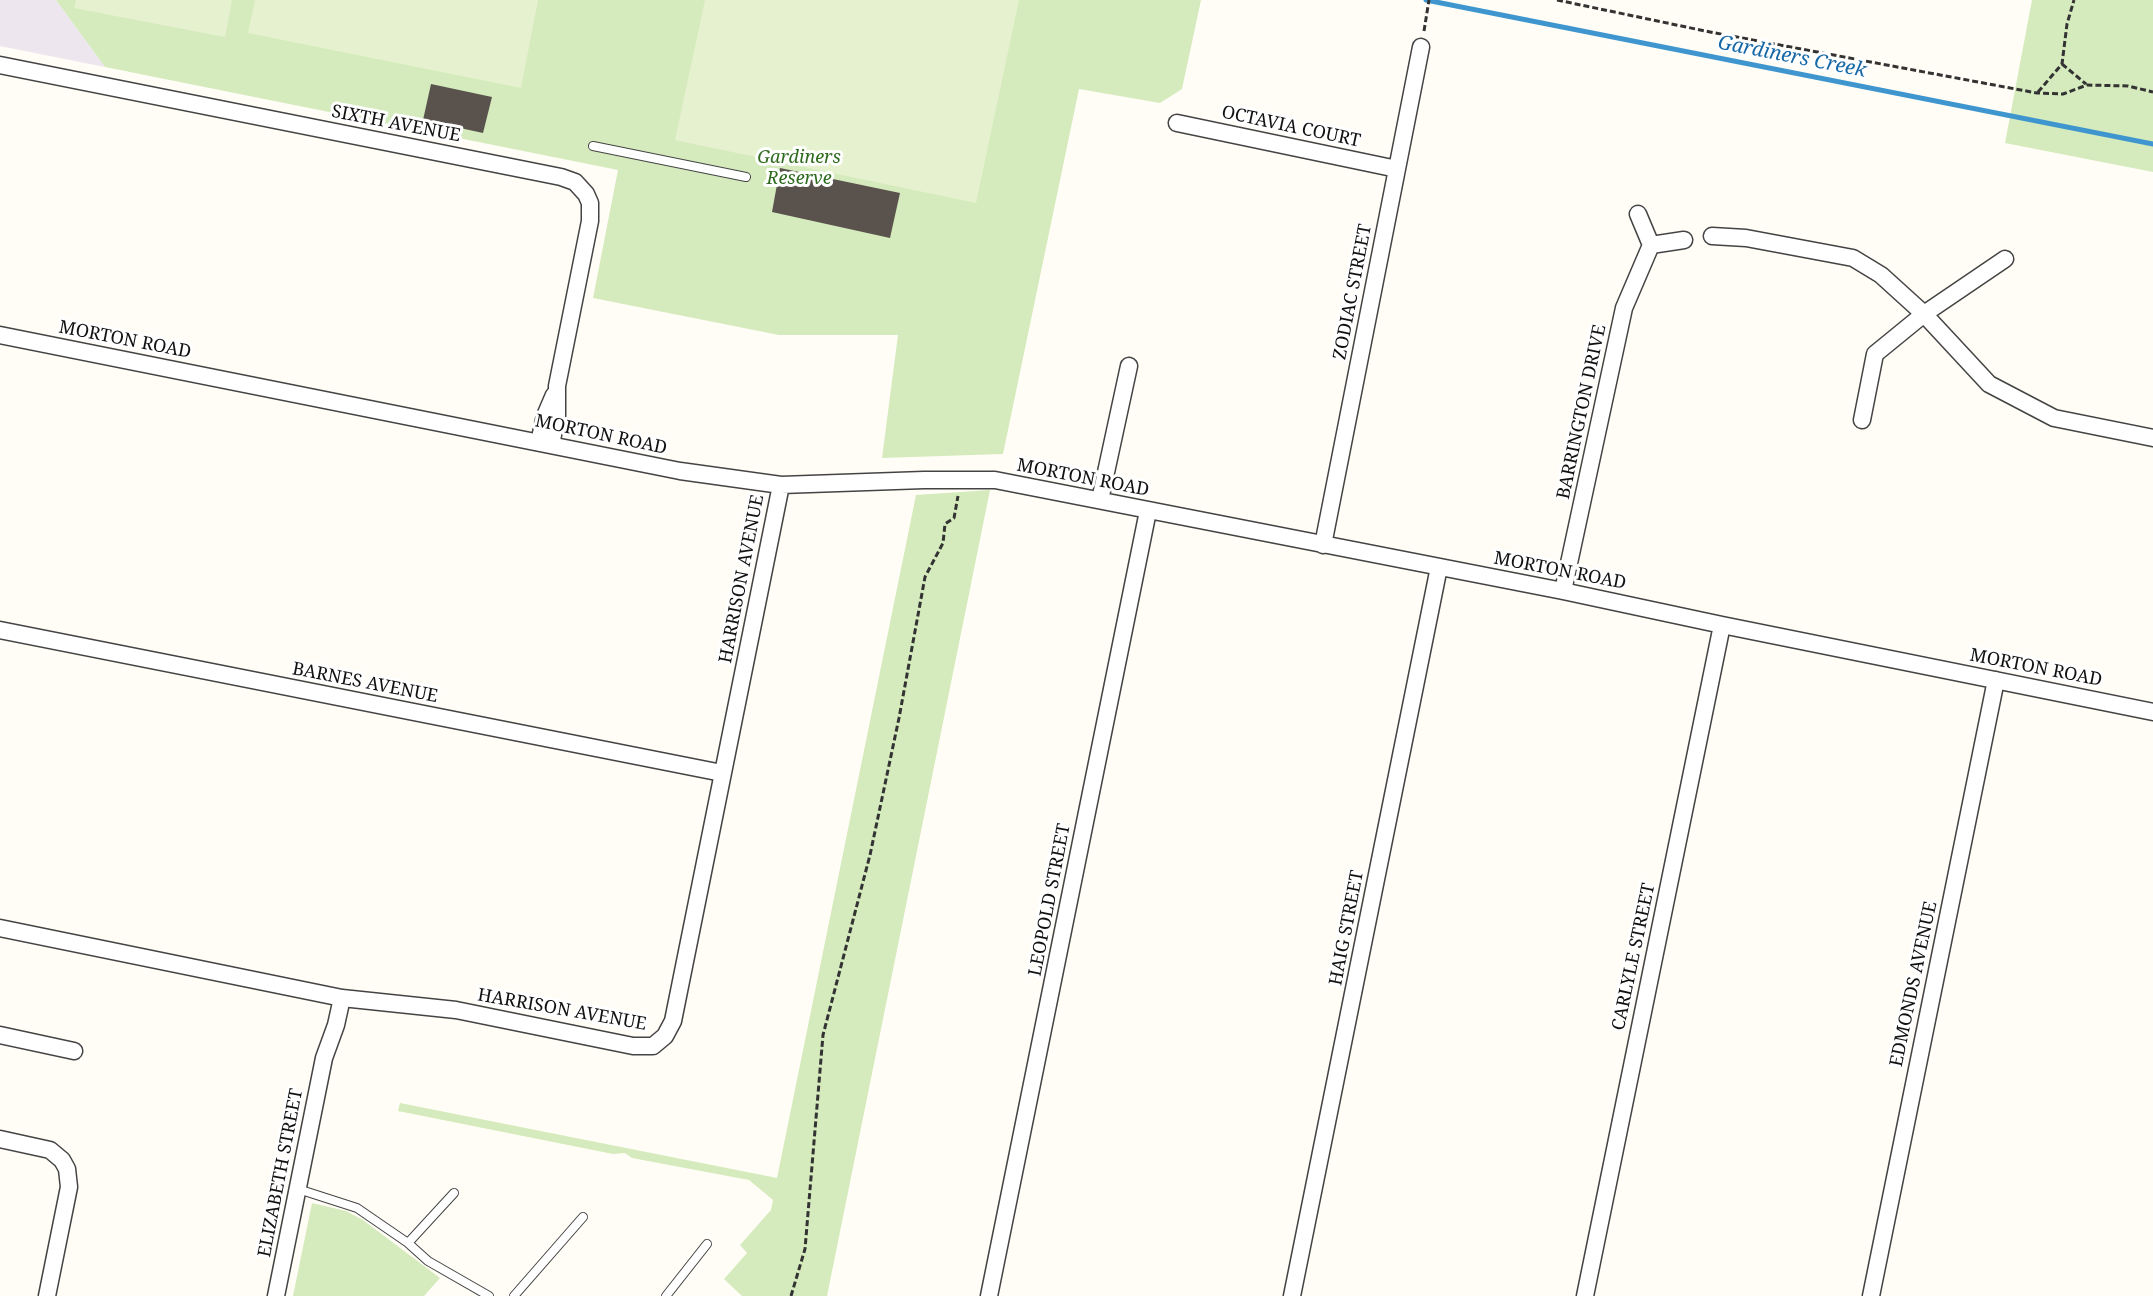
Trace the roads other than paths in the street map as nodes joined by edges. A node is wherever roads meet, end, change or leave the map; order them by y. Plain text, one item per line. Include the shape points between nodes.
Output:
1 (1421, 47) dead end
2 (0, 65) edge
3 (1177, 123) dead end
4 (593, 146) dead end
5 (1397, 169) junction
6 (746, 177) dead end
7 (1638, 214) dead end
8 (1712, 236) dead end
9 (1684, 240) dead end
10 (1651, 245) junction
11 (2005, 259) dead end
12 (1924, 314) junction
13 (0, 335) edge
14 (1129, 366) dead end
15 (1862, 420) dead end
16 (2153, 438) edge
17 (545, 443) junction
18 (781, 485) junction
19 (1100, 500) junction
20 (1148, 511) junction
21 (1323, 545) junction
22 (1439, 567) junction
23 (1563, 591) junction
24 (1722, 625) junction
25 (0, 630) edge
26 (1996, 680) junction
27 (2153, 712) edge
28 (722, 774) junction
29 (0, 928) edge
30 (337, 997) junction
31 (0, 1035) edge
32 (74, 1051) dead end
33 (0, 1139) edge
34 (298, 1189) junction
35 (454, 1193) dead end
36 (583, 1217) dead end
37 (408, 1243) junction
38 (707, 1244) dead end
39 (47, 1296) edge
40 (276, 1296) edge
41 (489, 1296) edge
42 (514, 1296) edge
43 (666, 1296) edge
44 (989, 1296) edge
45 (1292, 1296) edge
46 (1585, 1296) edge
47 (1871, 1296) edge

1 - 5 street, ZODIAC STREET
2 - 17 street, SIXTH AVENUE via 575,182 590,203 590,221 557,386 545,416
3 - 5 street, OCTAVIA COURT
4 - 6 lane
5 - 21 street, ZODIAC STREET
7 - 10 street
8 - 12 street via 1746,238 1853,258 1881,275
9 - 10 street
10 - 23 street, BARRINGTON DRIVE via 1624,308
11 - 12 street
12 - 15 street via 1875,354
12 - 16 street via 1989,384 2054,418
13 - 17 street, MORTON ROAD
14 - 19 street
17 - 18 street, MORTON ROAD via 680,471
18 - 19 street, MORTON ROAD via 995,480
18 - 28 street, HARRISON AVENUE
19 - 20 street, MORTON ROAD
20 - 21 street, MORTON ROAD
20 - 44 street, LEOPOLD STREET
21 - 22 street, MORTON ROAD
22 - 23 street, MORTON ROAD
22 - 45 street, HAIG STREET
23 - 24 street, MORTON ROAD
24 - 26 street, MORTON ROAD
24 - 46 street, CARLYLE STREET
25 - 28 street, BARNES AVENUE
26 - 27 street, MORTON ROAD
26 - 47 street, EDMONDS AVENUE
28 - 30 street, HARRISON AVENUE via 673,1021 665,1036 653,1046 633,1046 456,1010
29 - 30 street, HARRISON AVENUE
30 - 34 street, ELIZABETH STREET via 325,1024 324,1058
31 - 32 street
33 - 39 street via 50,1150 67,1169 69,1187
34 - 37 lane via 357,1208
34 - 40 street, ELIZABETH STREET
35 - 37 lane
36 - 42 lane
37 - 41 lane via 428,1261
38 - 43 lane

